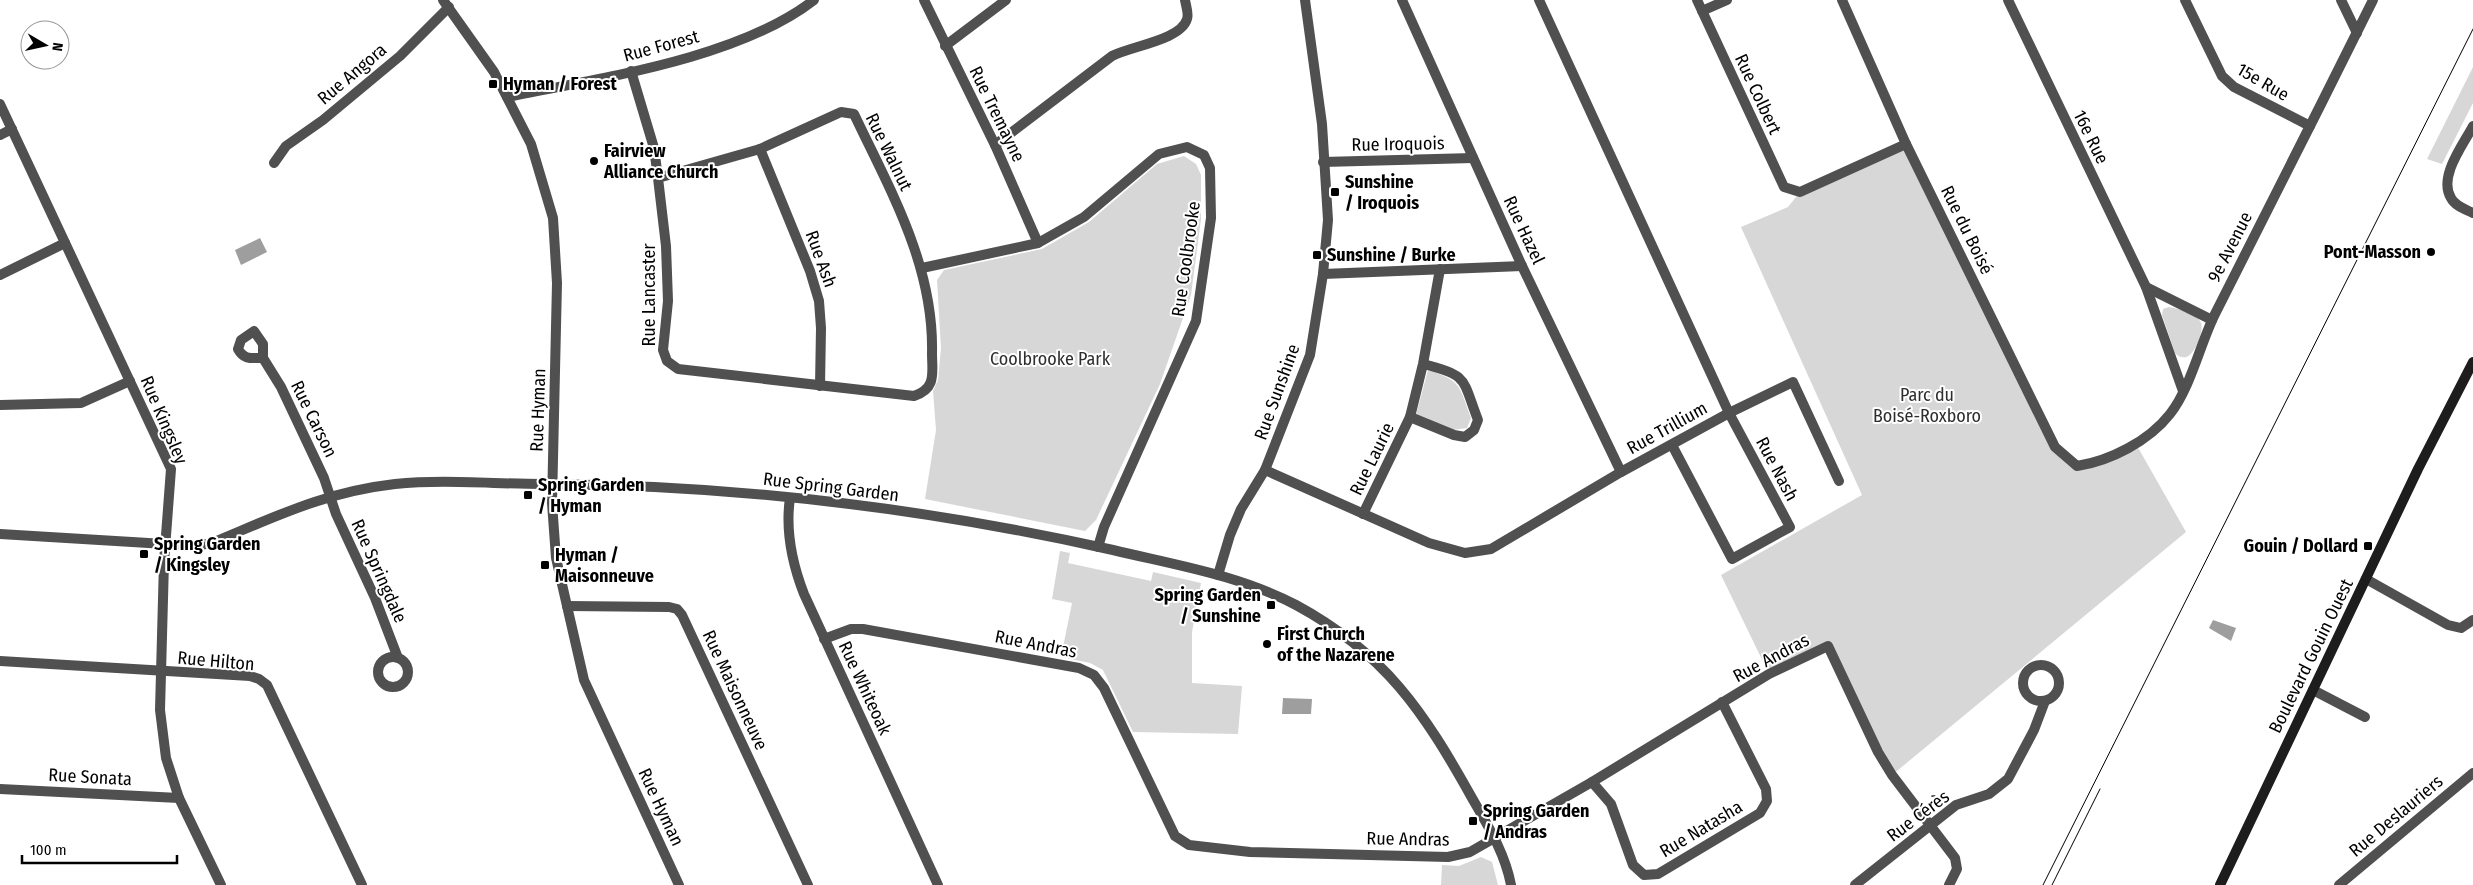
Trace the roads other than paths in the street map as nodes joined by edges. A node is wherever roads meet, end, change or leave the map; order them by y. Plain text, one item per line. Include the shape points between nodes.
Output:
1 (814, 0) edge
2 (924, 0) edge
3 (1006, 0) edge
4 (1185, 0) edge
5 (1305, 0) edge
6 (1402, 0) edge
7 (1539, 0) edge
8 (1696, 0) edge
9 (1727, 0) edge
10 (1842, 0) edge
11 (2008, 0) edge
12 (2186, 0) edge
13 (2341, 0) edge
14 (2374, 0) edge
15 (446, 3) edge
16 (1702, 11) junction
17 (2357, 33) junction
18 (946, 46) junction
19 (631, 71) junction
20 (506, 97) junction
21 (0, 104) edge
22 (2310, 126) junction
23 (2473, 126) edge
24 (12, 129) junction
25 (0, 135) edge
26 (1906, 144) junction
27 (995, 146) junction
28 (760, 149) junction
29 (1473, 158) junction
30 (1323, 162) junction
31 (274, 163) dead end
32 (658, 178) junction
33 (2473, 213) edge
34 (65, 243) junction
35 (1038, 243) junction
36 (1522, 266) junction
37 (922, 268) junction
38 (1440, 269) junction
39 (1323, 274) junction
40 (0, 275) edge
41 (2146, 287) junction
42 (2212, 320) junction
43 (263, 358) dead end
44 (2473, 362) edge
45 (1423, 364) junction
46 (130, 381) junction
47 (820, 386) junction
48 (2183, 390) junction
49 (914, 396) joint
50 (0, 405) edge
51 (1729, 413) junction
52 (1410, 417) junction
53 (1672, 445) junction
54 (2077, 466) joint
55 (1265, 470) junction
56 (1621, 472) junction
57 (1839, 481) dead end
58 (552, 484) junction
59 (330, 496) junction
60 (790, 498) junction
61 (1363, 514) junction
62 (0, 534) edge
63 (165, 545) junction
64 (1098, 547) junction
65 (1218, 575) junction
66 (2366, 578) junction
67 (567, 606) junction
68 (2473, 620) edge
69 (824, 639) junction
70 (398, 658) dead end
71 (0, 662) edge
72 (162, 672) junction
73 (2313, 690) junction
74 (2045, 701) dead end
75 (1722, 702) junction
76 (2365, 717) dead end
77 (2473, 773) edge
78 (1592, 782) junction
79 (0, 789) edge
80 (179, 798) junction
81 (1930, 826) junction
82 (1494, 837) junction
83 (221, 885) edge
84 (362, 885) edge
85 (679, 885) edge
86 (808, 885) edge
87 (938, 885) edge
88 (1510, 885) edge
89 (1855, 885) edge
90 (1949, 885) edge
91 (2220, 885) edge
92 (2339, 885) edge

1 - 19 street, Rue Forest via 751,37 662,65
2 - 18 street, Rue Tremayne
3 - 18 street
4 - 27 street via 1188,18 1182,29 1112,56
5 - 30 street, Rue Sunshine via 1322,124
6 - 29 street, Rue Hazel
7 - 51 street, Rue Trillium
8 - 16 street, Rue Colbert
9 - 16 street
10 - 26 street, Rue du Boisé
11 - 41 street, 16e Rue
12 - 22 street, 15e Rue via 2222,76 2234,87
13 - 17 street
14 - 17 street, 9e Avenue
15 - 20 street, Rue Hyman via 494,72
15 - 31 street, Rue Angora via 400,56 323,120 286,146
16 - 26 street, Rue Colbert via 1784,187 1800,192
17 - 22 street, 9e Avenue
18 - 27 street, Rue Tremayne
19 - 20 street, Rue Forest
19 - 32 street, Rue Lancaster via 654,148
20 - 58 street, Rue Hyman via 531,144 553,218 558,283
21 - 24 street, Rue Kingsley
22 - 42 street, 9e Avenue
23 - 33 street via 2449,172 2447,187 2451,199
24 - 25 street
24 - 34 street, Rue Kingsley
26 - 54 street, Rue du Boisé via 2055,447
27 - 35 street, Rue Tremayne
28 - 32 street, Rue Walnut
28 - 37 street, Rue Walnut via 842,112 854,114 909,230
28 - 47 street, Rue Ash via 819,301
29 - 30 street, Rue Iroquois
29 - 36 street, Rue Hazel
30 - 39 street, Rue Sunshine via 1328,220
32 - 47 street, Rue Lancaster via 666,246 668,301 663,350 667,361 678,369
34 - 40 street
34 - 46 street, Rue Kingsley
35 - 37 street, Rue Coolbrooke
35 - 64 street, Rue Coolbrooke via 1084,217 1160,154 1187,147 1204,155 1210,168 1211,218 1196,321
36 - 38 street
36 - 56 street, Rue Hazel
37 - 49 street, Rue Walnut via 933,326 932,382 925,392
38 - 39 street
38 - 45 street, Rue Laurie
39 - 55 street, Rue Sunshine via 1310,355
41 - 42 street
41 - 48 street, 16e Rue
42 - 48 street, 9e Avenue
43 - 59 street, Rue Carson via 281,387
44 - 66 main road, Boulevard Gouin Ouest
45 - 52 street, Rue Laurie
45 - 52 street, Rue Laurie via 1452,371 1462,378 1478,420 1474,430 1465,437
46 - 50 street via 81,403
46 - 63 street, Rue Kingsley via 171,469
47 - 49 street, Rue Lancaster
48 - 54 street, 9e Avenue via 2171,413 2136,444 2093,464
51 - 53 street, Rue Trillium
51 - 53 street, Rue Nash via 1790,527 1732,558
51 - 57 street via 1793,382
52 - 61 street, Rue Laurie
53 - 56 street, Rue Trillium
55 - 61 street, Rue Trillium
55 - 65 street, Rue Sunshine via 1241,509
56 - 61 street, Rue Trillium via 1491,549 1482,551 1447,550
58 - 59 street, Rue Spring Garden via 412,483
58 - 60 street, Rue Spring Garden via 718,490
58 - 67 street, Rue Hyman via 556,558
59 - 63 street, Rue Spring Garden via 289,509 203,546
59 - 70 street, Rue Springdale
60 - 64 street, Rue Spring Garden via 935,516
60 - 69 street, Rue Whiteoak via 788,525 794,565
62 - 63 street, Rue Spring Garden
63 - 72 street, Rue Kingsley
64 - 65 street, Rue Spring Garden
65 - 82 street, Rue Spring Garden via 1270,592 1304,609 1339,632 1380,666 1433,730
66 - 68 street via 2448,625 2462,628
66 - 73 main road, Boulevard Gouin Ouest
67 - 85 street, Rue Hyman via 584,680
67 - 86 street, Rue Maisonneuve via 669,607 682,615
69 - 82 street, Rue Andras via 843,631 863,629 1079,668 1094,675 1104,688 1175,836 1189,845 1250,852 1455,856 1470,852
69 - 87 street, Rue Whiteoak
71 - 72 street, Rue Hilton
72 - 80 street, Rue Kingsley via 160,710 166,758
72 - 84 street, Rue Hilton via 250,676 267,685
73 - 76 street
73 - 91 main road, Boulevard Gouin Ouest
74 - 81 street, Rue Cérès via 2008,779 1989,794 1956,805
75 - 78 street, Rue Andras
75 - 78 street, Rue Natasha via 1766,789 1767,802 1760,813 1658,874 1644,875 1633,865 1610,804
75 - 81 street, Rue Andras via 1769,674 1828,646 1878,752
77 - 92 street, Rue Deslauriers
78 - 82 street, Rue Andras
79 - 80 street, Rue Sonata
80 - 83 street, Rue Kingsley
81 - 89 street, Rue Cérès
81 - 90 street, Rue Andras via 1955,858 1957,870
82 - 88 street, Rue Spring Garden

